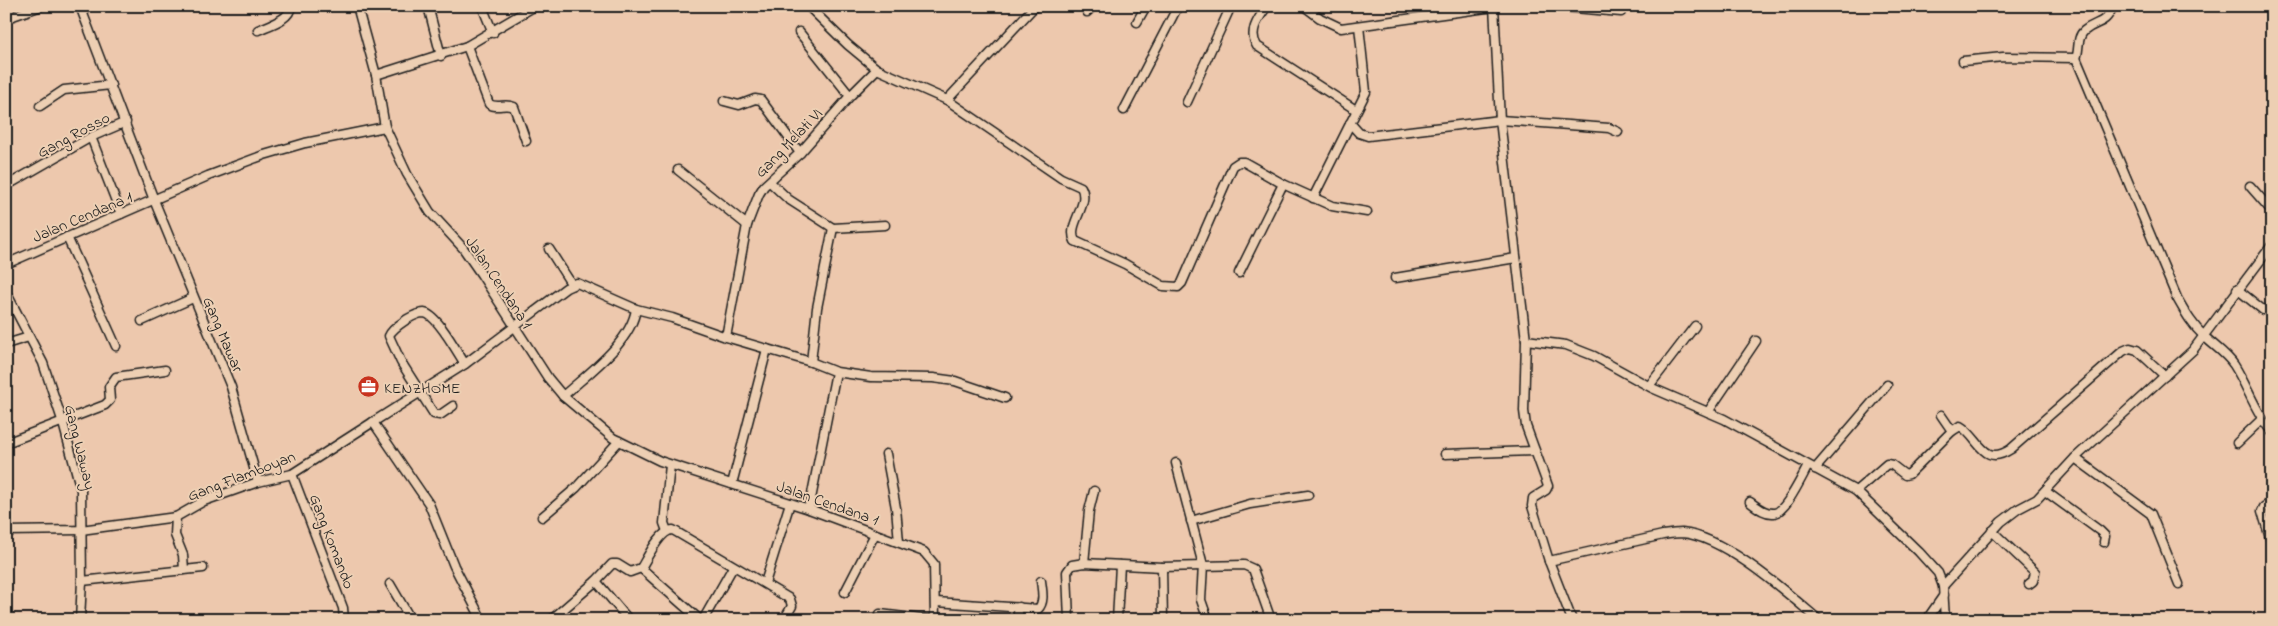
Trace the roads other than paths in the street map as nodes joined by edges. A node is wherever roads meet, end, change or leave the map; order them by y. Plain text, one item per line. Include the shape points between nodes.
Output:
1 (41, 6) edge
2 (80, 6) edge
3 (291, 6) edge
4 (357, 6) edge
5 (428, 6) edge
6 (482, 6) edge
7 (535, 6) edge
8 (808, 6) edge
9 (1035, 6) edge
10 (1146, 6) edge
11 (1178, 6) edge
12 (1231, 6) edge
13 (1266, 6) edge
14 (1304, 6) edge
15 (1550, 6) edge
16 (2114, 6) edge
17 (1494, 7) edge
18 (1621, 12) dead end
19 (10, 17) dead end
20 (1137, 22) dead end
21 (1359, 26) junction
22 (258, 30) dead end
23 (798, 32) dead end
24 (493, 33) junction
25 (467, 46) junction
26 (442, 56) junction
27 (2076, 58) junction
28 (1963, 61) dead end
29 (877, 69) junction
30 (376, 75) junction
31 (111, 85) junction
32 (850, 96) junction
33 (947, 100) junction
34 (724, 101) dead end
35 (1187, 102) dead end
36 (40, 106) dead end
37 (1124, 110) dead end
38 (1356, 110) junction
39 (1500, 120) junction
40 (126, 122) junction
41 (1350, 124) junction
42 (385, 126) junction
43 (1618, 132) dead end
44 (91, 137) junction
45 (526, 141) dead end
46 (800, 153) junction
47 (678, 170) dead end
48 (770, 182) junction
49 (1283, 184) junction
50 (6, 186) edge
51 (2250, 186) dead end
52 (1313, 198) junction
53 (154, 200) junction
54 (2272, 210) edge
55 (1367, 212) dead end
56 (121, 214) junction
57 (747, 225) junction
58 (886, 225) dead end
59 (833, 228) junction
60 (67, 237) junction
61 (2272, 245) edge
62 (549, 249) dead end
63 (1516, 258) junction
64 (6, 264) edge
65 (1239, 273) dead end
66 (1395, 278) dead end
67 (572, 285) junction
68 (2237, 290) junction
69 (6, 292) edge
70 (193, 298) junction
71 (636, 309) junction
72 (2272, 309) edge
73 (142, 321) dead end
74 (514, 326) junction
75 (1695, 326) dead end
76 (29, 337) junction
77 (726, 337) junction
78 (2204, 337) junction
79 (1526, 340) junction
80 (1756, 341) dead end
81 (6, 344) edge
82 (116, 346) dead end
83 (767, 349) junction
84 (811, 362) junction
85 (465, 364) junction
86 (165, 370) dead end
87 (836, 372) junction
88 (2165, 376) junction
89 (1887, 384) dead end
90 (1649, 386) junction
91 (419, 391) junction
92 (563, 396) junction
93 (1005, 398) dead end
94 (453, 406) dead end
95 (1708, 412) junction
96 (1942, 415) dead end
97 (2261, 420) junction
98 (373, 422) junction
99 (63, 423) junction
100 (1952, 431) junction
101 (2272, 432) edge
102 (619, 441) junction
103 (6, 443) edge
104 (2237, 443) dead end
105 (1535, 451) junction
106 (886, 454) dead end
107 (1445, 454) dead end
108 (2076, 458) junction
109 (1176, 463) dead end
110 (670, 465) junction
111 (1811, 467) junction
112 (292, 474) junction
113 (258, 482) junction
114 (732, 484) junction
115 (1094, 491) dead end
116 (1856, 491) junction
117 (2045, 492) junction
118 (1308, 495) dead end
119 (1750, 502) dead end
120 (2272, 502) edge
121 (790, 503) junction
122 (809, 509) junction
123 (176, 516) junction
124 (542, 517) dead end
125 (1191, 521) junction
126 (81, 530) junction
127 (666, 530) junction
128 (6, 531) edge
129 (1992, 531) junction
130 (875, 534) junction
131 (899, 542) junction
132 (2104, 542) dead end
133 (2272, 544) edge
134 (1549, 561) junction
135 (1084, 563) junction
136 (1120, 565) junction
137 (1203, 565) junction
138 (733, 567) junction
139 (1162, 567) junction
140 (203, 568) dead end
141 (641, 568) junction
142 (184, 570) junction
143 (82, 581) junction
144 (596, 581) junction
145 (1041, 581) dead end
146 (765, 583) junction
147 (390, 584) dead end
148 (2029, 584) dead end
149 (2179, 584) dead end
150 (1943, 586) junction
151 (845, 592) dead end
152 (1944, 596) junction
153 (936, 602) junction
154 (1019, 607) junction
155 (880, 614) dead end
156 (80, 620) edge
157 (344, 620) edge
158 (411, 620) edge
159 (482, 620) edge
160 (551, 620) edge
161 (629, 620) edge
162 (702, 620) edge
163 (784, 620) edge
164 (930, 620) edge
165 (935, 620) edge
166 (1017, 620) edge
167 (1069, 620) edge
168 (1117, 620) edge
169 (1163, 620) edge
170 (1208, 620) edge
171 (1271, 620) edge
172 (1572, 620) edge
173 (1819, 620) edge
174 (1930, 620) edge
175 (1946, 620) edge

1 - 19 street
2 - 31 street, Gang Mawar
3 - 22 street via 286,16
4 - 30 street
5 - 26 street
6 - 24 street
7 - 24 street
8 - 29 street
9 - 33 street
10 - 20 street
11 - 37 street
12 - 35 street
13 - 38 street via 1252,32 1257,46
14 - 21 street via 1332,25 1342,28
15 - 18 street
16 - 27 street via 2109,17 2083,32
17 - 21 street
17 - 39 street
21 - 38 street via 1367,83
23 - 32 street
24 - 25 street
25 - 26 street
25 - 45 street via 489,104 514,107
26 - 30 street
27 - 28 street via 2003,57
27 - 78 street via 2177,298 2187,317
29 - 32 street, Gang Melati VI
29 - 33 street
30 - 42 street
31 - 36 street via 64,90
31 - 40 street, Gang Mawar
32 - 46 street, Gang Melati VI
33 - 49 street via 1061,178 1081,187 1084,197 1074,229 1075,241 1125,264 1162,286 1173,288 1182,284 1235,164 1244,162
34 - 46 street via 739,105 761,100
38 - 41 street
39 - 41 street via 1368,136
39 - 43 street via 1609,128
39 - 63 street
40 - 44 street, Gang Rosso
40 - 53 street, Gang Mawar
41 - 52 street
42 - 53 street, Jalan Cendana 1 via 264,154
42 - 74 street, Jalan Cendana 1 via 430,212 463,248
44 - 50 street, Gang Rosso
44 - 56 street
46 - 48 street, Gang Melati VI
47 - 57 street
48 - 57 street, Gang Melati VI via 759,194
48 - 59 street via 788,200
49 - 52 street
49 - 65 street
51 - 54 street
52 - 55 street via 1332,206
53 - 56 street, Jalan Cendana 1
53 - 70 street, Gang Mawar
56 - 60 street, Jalan Cendana 1
57 - 77 street, Gang Melati VI
58 - 59 street
59 - 84 street via 817,308
60 - 64 street, Jalan Cendana 1
60 - 82 street
61 - 68 street
62 - 67 street
63 - 66 street
63 - 79 street
67 - 71 street via 583,284
67 - 74 street, Gang Flamboyan
68 - 72 street via 2263,310
68 - 78 street
69 - 76 street, Gang Waway
70 - 73 street
70 - 113 street, Gang Mawar via 231,387
71 - 77 street
71 - 92 street via 623,338
74 - 85 street, Gang Flamboyan
74 - 92 street, Jalan Cendana 1
75 - 90 street
76 - 81 street
76 - 99 street, Gang Waway via 43,363
77 - 83 street
78 - 88 street
78 - 97 street via 2233,364
79 - 90 street via 1566,345 1594,356
79 - 105 street via 1524,411
80 - 95 street
83 - 84 street
83 - 114 street
84 - 87 street
85 - 91 street, Gang Flamboyan
85 - 91 street via 434,318 426,313 404,321 389,336
86 - 99 street via 116,377 110,387 108,402
87 - 93 street via 955,381
87 - 122 street
88 - 100 street via 2130,348 2010,449 1997,456 1987,453 1960,426
88 - 108 street
89 - 111 street
90 - 95 street
91 - 94 street via 440,416
91 - 98 street, Gang Flamboyan
92 - 102 street, Jalan Cendana 1
95 - 111 street
96 - 100 street
97 - 101 street
97 - 104 street
98 - 112 street, Gang Flamboyan
98 - 159 street via 429,504 454,566
99 - 103 street
99 - 126 street, Gang Waway via 81,490
100 - 116 street via 1909,474 1905,475 1887,464
102 - 110 street, Jalan Cendana 1
102 - 124 street via 576,488
105 - 107 street
105 - 134 street via 1548,486 1533,498 1532,506
106 - 131 street
108 - 117 street
108 - 149 street via 2151,514
109 - 125 street
110 - 114 street, Jalan Cendana 1
110 - 127 street
111 - 116 street
111 - 119 street via 1778,512 1761,510
112 - 113 street, Gang Flamboyan
112 - 157 street, Gang Komando via 343,608
113 - 123 street, Gang Flamboyan via 204,501
114 - 121 street, Jalan Cendana 1
115 - 135 street
116 - 150 street via 1919,552 1938,573
117 - 129 street
117 - 132 street via 2100,531 2105,536
118 - 125 street via 1250,504
120 - 133 street via 2262,511
121 - 122 street, Jalan Cendana 1
121 - 146 street
122 - 130 street, Jalan Cendana 1
123 - 126 street
123 - 142 street, Gang Flamboyan via 176,535
125 - 137 street
126 - 128 street
126 - 143 street, Gang Waway
127 - 138 street via 680,533
127 - 141 street
129 - 148 street via 2035,572
129 - 150 street
130 - 131 street, Jalan Cendana 1
130 - 151 street
131 - 153 street, Jalan Cendana 1 via 931,558
134 - 172 street
134 - 173 street via 1663,535 1689,534 1747,563
135 - 136 street
135 - 167 street via 1072,564 1067,572
136 - 139 street
136 - 168 street
137 - 139 street
137 - 170 street via 1201,600
137 - 171 street via 1236,564 1253,569
138 - 146 street
138 - 162 street
139 - 169 street
140 - 142 street
141 - 144 street via 630,572 612,564
141 - 162 street
142 - 143 street
143 - 156 street, Gang Waway
144 - 160 street
144 - 161 street
145 - 154 street via 1041,606 1038,609
146 - 163 street via 792,602
147 - 158 street
150 - 152 street
152 - 174 street via 1930,615
152 - 175 street
153 - 154 street
153 - 165 street, Jalan Cendana 1
154 - 166 street
155 - 164 street

